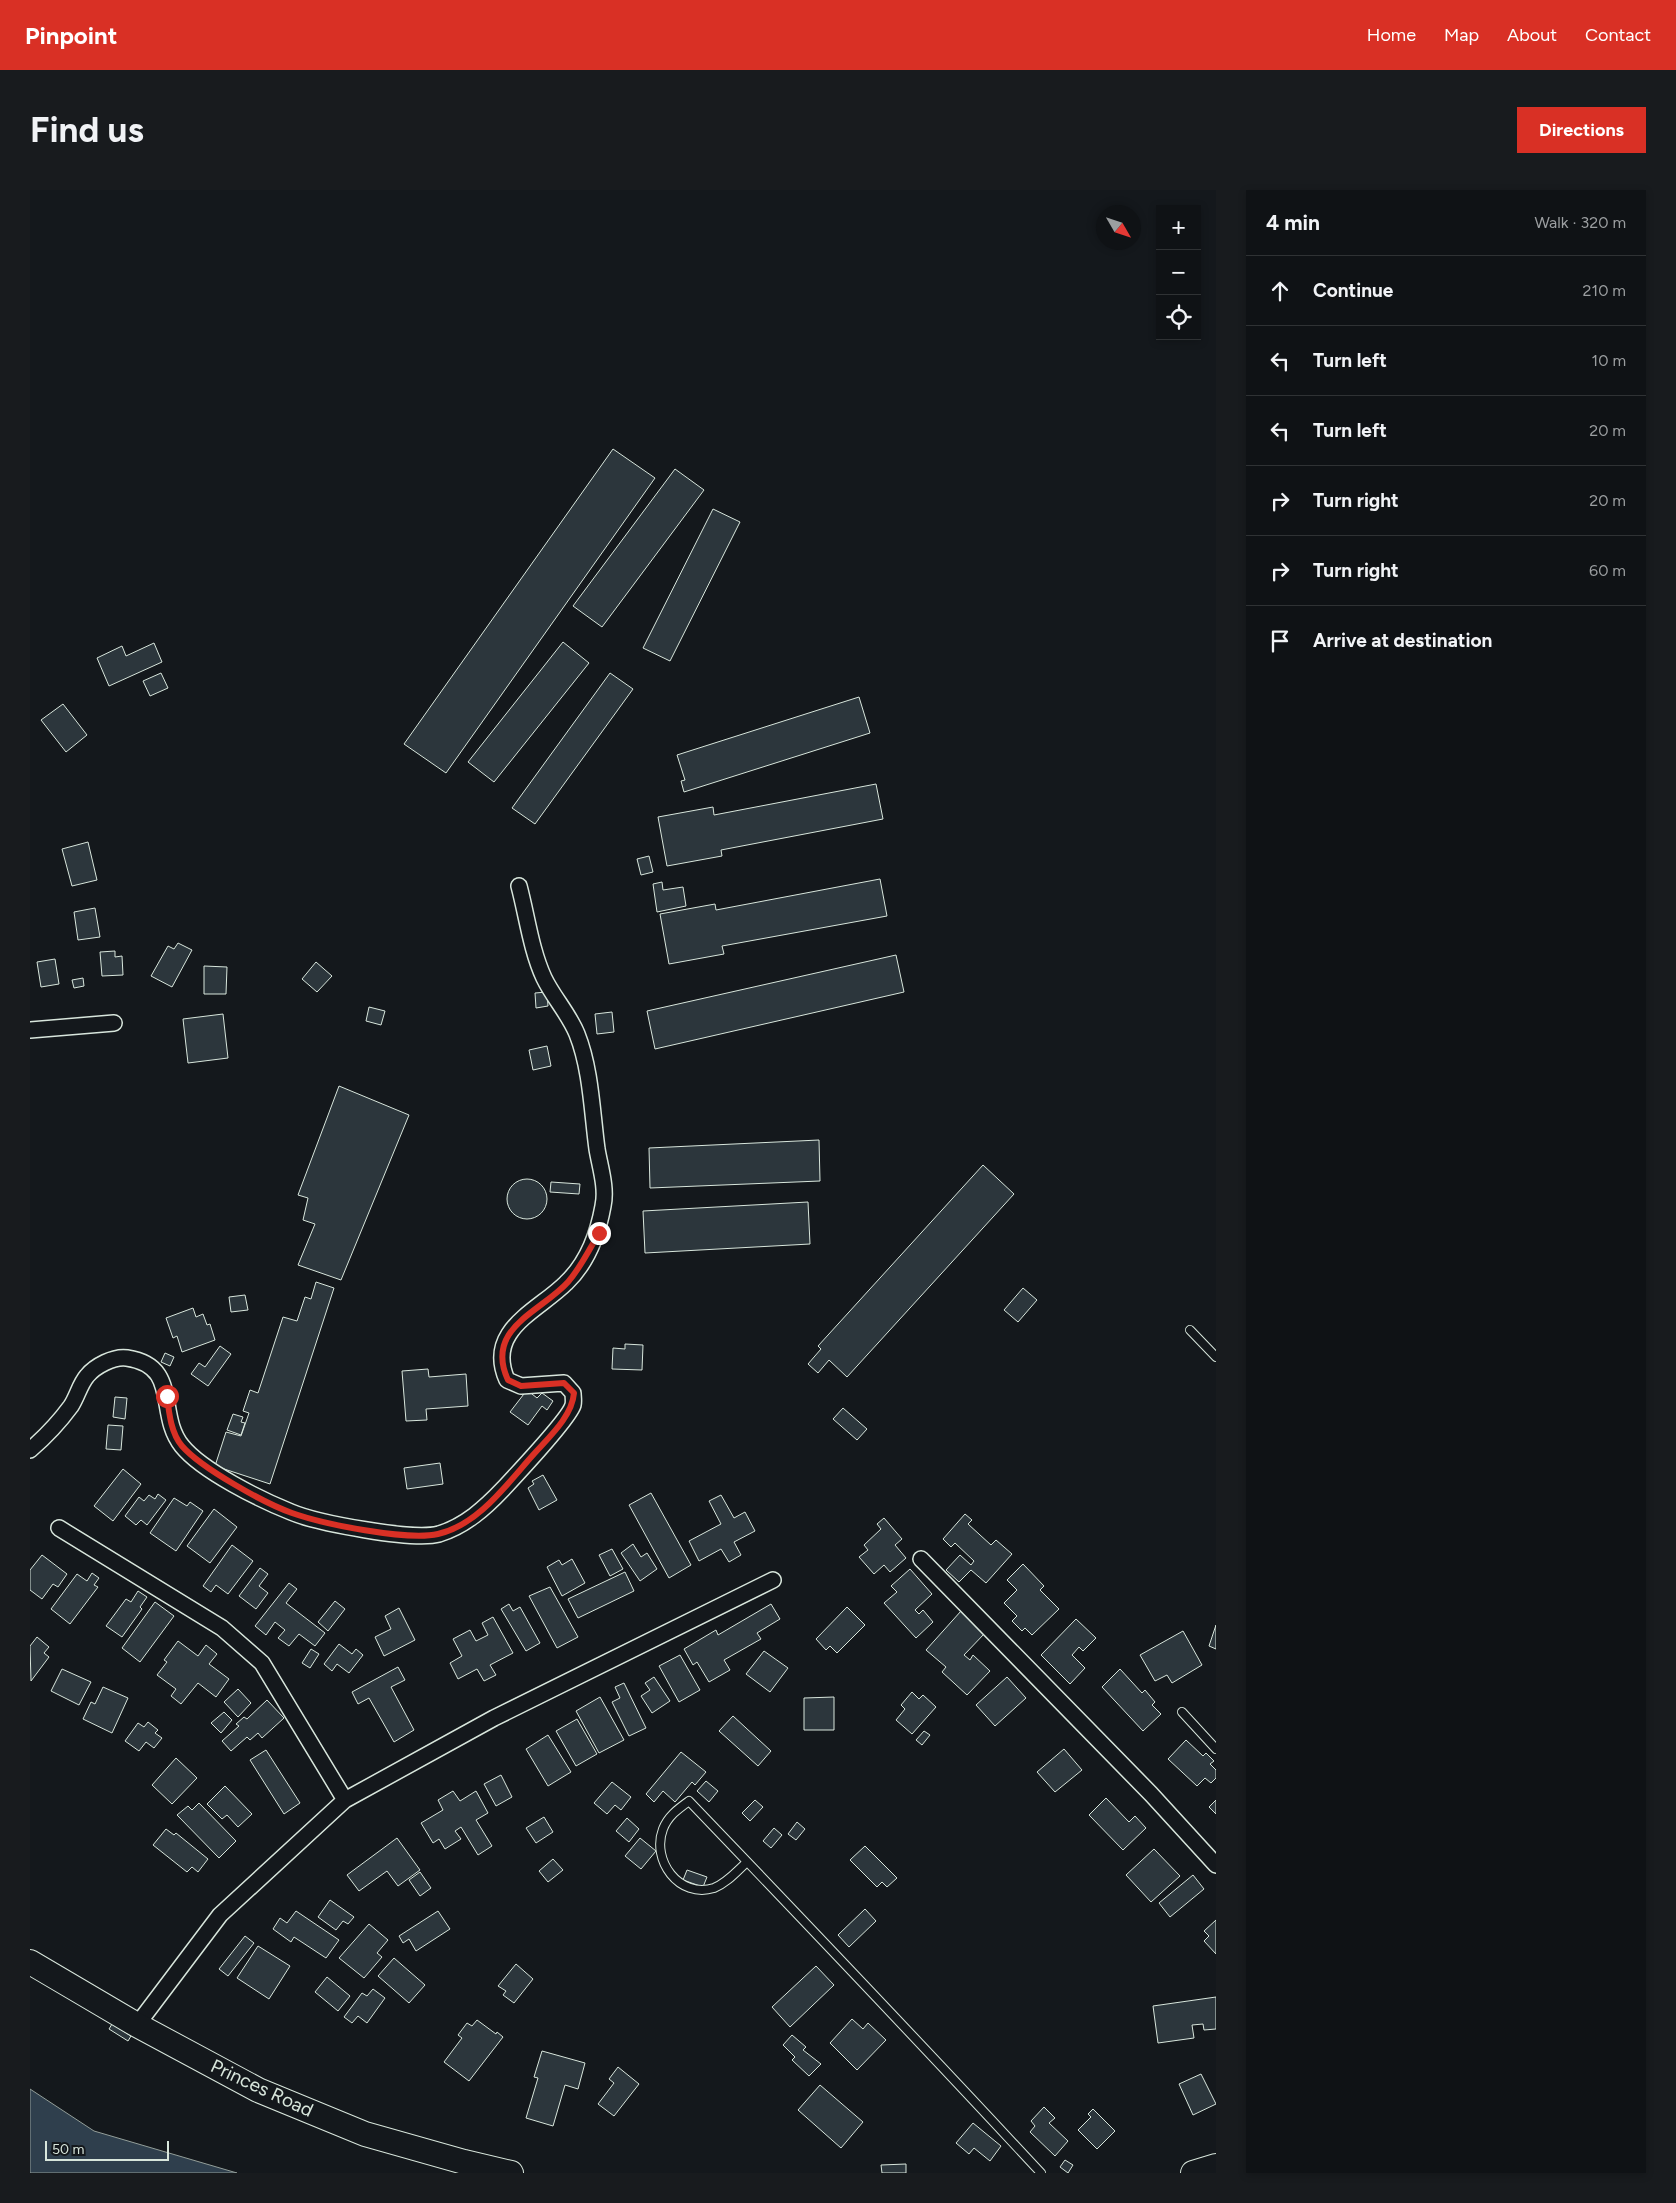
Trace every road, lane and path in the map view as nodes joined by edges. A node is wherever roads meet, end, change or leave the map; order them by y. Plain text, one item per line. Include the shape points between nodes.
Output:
1 (519, 886) dead end
2 (114, 1023) dead end
3 (30, 1030) edge
4 (1190, 1330) dead end
5 (1216, 1357) edge
6 (30, 1450) edge
7 (59, 1528) dead end
8 (921, 1559) dead end
9 (773, 1580) dead end
10 (1182, 1712) dead end
11 (1216, 1749) edge
12 (345, 1800) junction
13 (747, 1862) junction
14 (1216, 1865) edge
15 (30, 1962) edge
16 (137, 2024) junction
17 (1216, 2166) edge
18 (511, 2173) edge
19 (1041, 2173) edge
20 (1193, 2173) edge

1 - 6 street via 544,978 577,1033 585,1062 604,1200 599,1233 583,1262 567,1283 517,1323 504,1344 501,1365 508,1380 521,1386 564,1383 574,1393 573,1405 555,1430 483,1509 465,1522 438,1534 402,1535 292,1513 241,1488 200,1464 181,1445 171,1423 161,1376 146,1362 125,1357 106,1362 87,1376 71,1406
2 - 3 street
4 - 5 lane
7 - 12 street via 222,1628 262,1664
8 - 14 street
9 - 12 street via 494,1718
10 - 11 lane
12 - 16 street via 220,1915
13 - 13 lane via 715,1887 701,1890 686,1886 668,1872 661,1857 662,1830 670,1816 689,1801
13 - 19 lane
15 - 16 main road, Princes Road
16 - 18 main road, Princes Road via 258,2090 365,2134
17 - 20 main road

